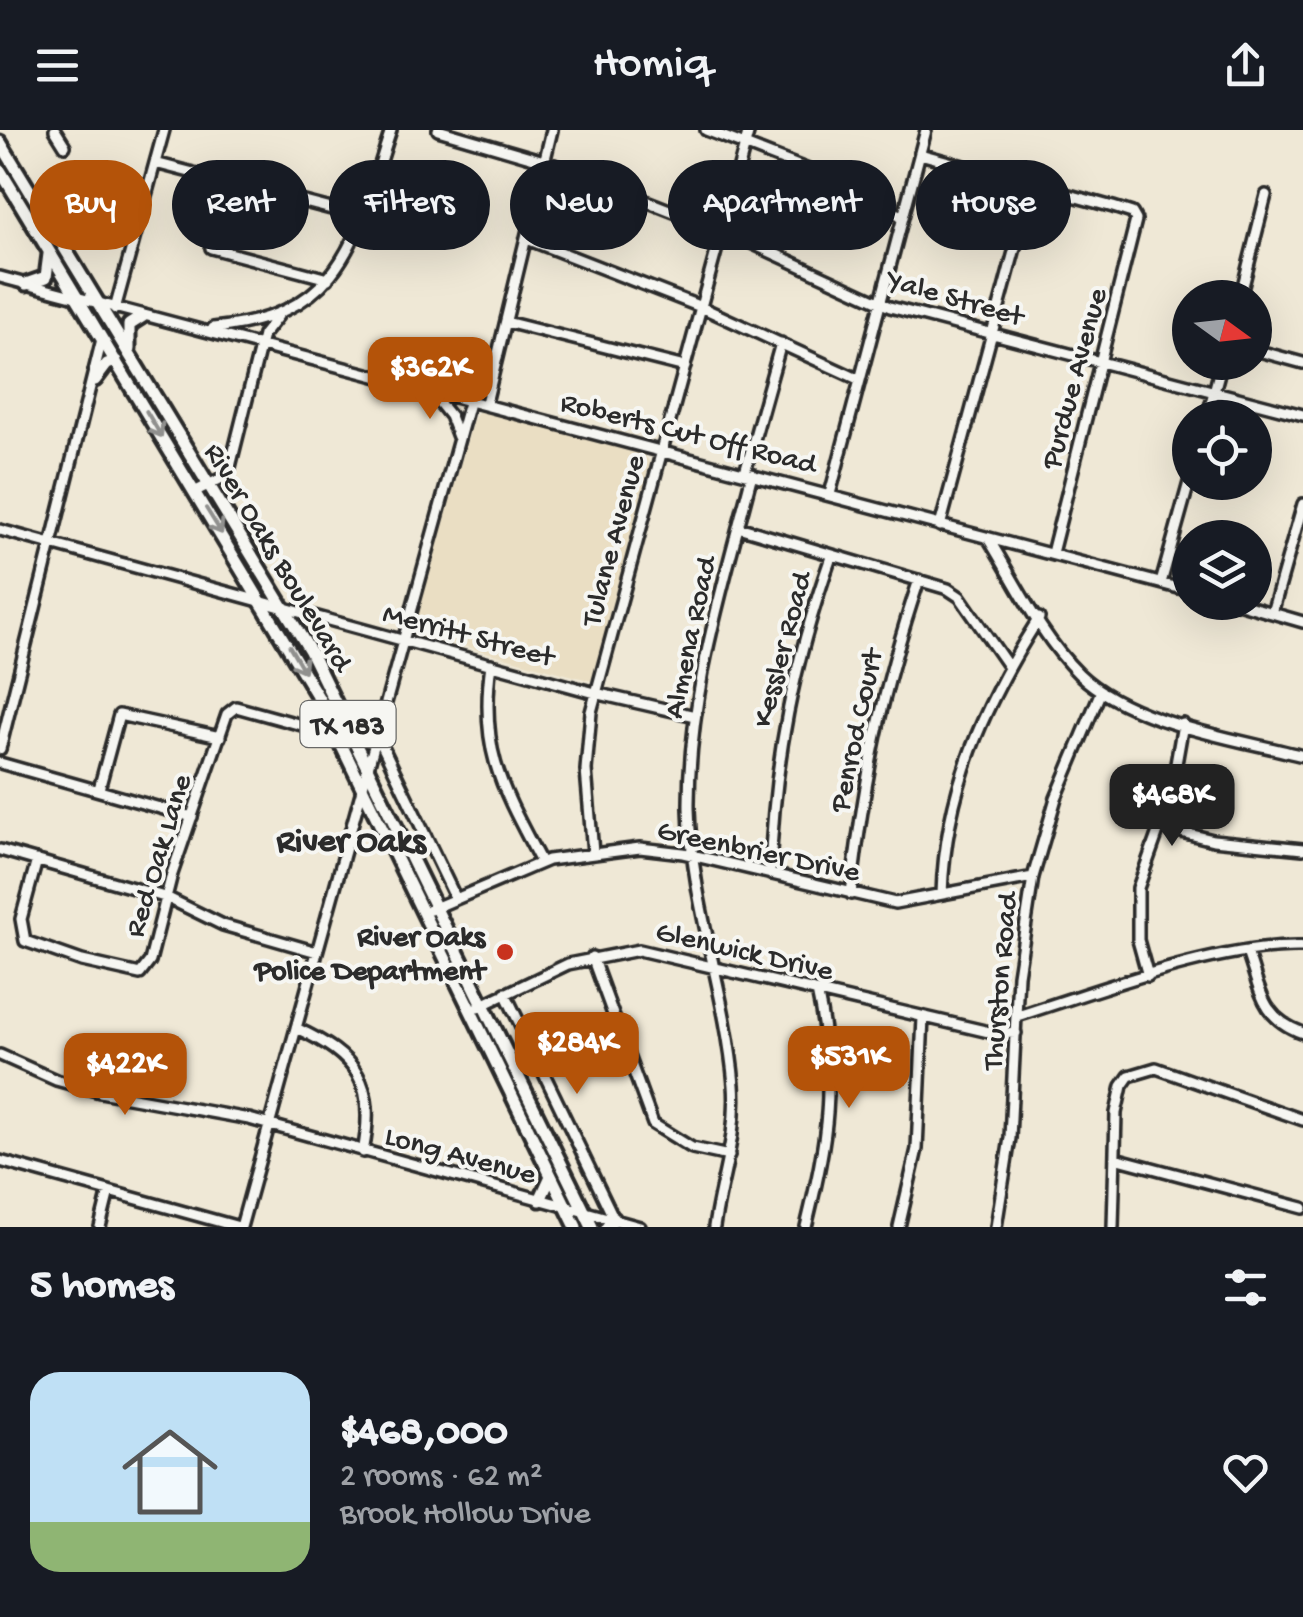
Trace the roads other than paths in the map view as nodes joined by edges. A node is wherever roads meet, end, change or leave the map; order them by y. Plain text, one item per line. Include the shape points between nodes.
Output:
1 (55, 130) edge
2 (164, 130) edge
3 (390, 130) edge
4 (438, 130) edge
5 (552, 130) edge
6 (706, 130) edge
7 (749, 130) edge
8 (926, 130) edge
9 (0, 142) edge
10 (745, 145) junction
11 (65, 146) dead end
12 (920, 154) junction
13 (380, 160) edge
14 (541, 160) edge
15 (544, 160) edge
16 (741, 160) edge
17 (942, 160) edge
18 (155, 163) junction
19 (0, 170) edge
20 (30, 190) joint
21 (1266, 195) dead end
22 (1071, 197) edge
23 (17, 198) junction
24 (329, 208) edge
25 (903, 218) junction
26 (30, 220) edge
27 (48, 250) joint
28 (66, 250) edge
29 (219, 250) edge
30 (344, 250) edge
31 (523, 250) edge
32 (554, 250) edge
33 (717, 250) edge
34 (764, 250) edge
35 (1014, 250) edge
36 (0, 277) edge
37 (328, 279) junction
38 (1245, 280) edge
39 (26, 284) junction
40 (78, 298) junction
41 (880, 303) junction
42 (99, 304) junction
43 (701, 307) junction
44 (115, 309) junction
45 (281, 314) junction
46 (143, 316) junction
47 (506, 322) junction
48 (205, 329) junction
49 (992, 333) junction
50 (102, 337) junction
51 (781, 342) junction
52 (264, 345) junction
53 (1272, 355) edge
54 (132, 358) junction
55 (116, 361) junction
56 (1102, 363) junction
57 (1303, 363) edge
58 (686, 368) junction
59 (94, 380) junction
60 (860, 380) junction
61 (1217, 380) edge
62 (147, 382) junction
63 (428, 388) junction
64 (134, 390) junction
65 (1214, 392) junction
66 (470, 399) junction
67 (1212, 400) edge
68 (486, 403) junction
69 (1303, 416) edge
70 (459, 440) junction
71 (661, 451) junction
72 (749, 473) junction
73 (208, 484) junction
74 (196, 491) junction
75 (830, 494) junction
76 (1184, 500) edge
77 (1303, 504) edge
78 (940, 526) junction
79 (738, 528) junction
80 (0, 530) edge
81 (988, 538) junction
82 (53, 546) junction
83 (1052, 553) junction
84 (831, 557) junction
85 (919, 580) junction
86 (1161, 583) junction
87 (1172, 586) edge
88 (262, 600) junction
89 (284, 607) junction
90 (1272, 613) joint
91 (1039, 618) junction
92 (1303, 622) edge
93 (404, 641) junction
94 (491, 664) junction
95 (1008, 666) junction
96 (1101, 691) junction
97 (595, 694) junction
98 (695, 716) junction
99 (331, 723) junction
100 (1184, 724) junction
101 (354, 736) junction
102 (220, 737) junction
103 (376, 738) junction
104 (0, 749) edge
105 (1303, 756) edge
106 (366, 761) junction
107 (0, 763) edge
108 (363, 789) junction
109 (98, 790) junction
110 (372, 808) junction
111 (192, 816) junction
112 (1160, 827) junction
113 (405, 841) junction
114 (1303, 849) edge
115 (0, 850) edge
116 (594, 853) junction
117 (692, 855) junction
118 (36, 860) junction
119 (541, 862) junction
120 (770, 874) junction
121 (1033, 877) junction
122 (852, 894) junction
123 (942, 894) junction
124 (455, 896) junction
125 (168, 898) junction
126 (437, 906) junction
127 (424, 914) junction
128 (1303, 947) edge
129 (317, 952) junction
130 (1247, 952) junction
131 (592, 956) junction
132 (710, 963) junction
133 (1148, 976) junction
134 (816, 991) junction
135 (505, 993) junction
136 (484, 1003) junction
137 (471, 1010) junction
138 (1017, 1016) junction
139 (923, 1017) junction
140 (296, 1028) junction
141 (1303, 1033) edge
142 (1016, 1034) junction
143 (0, 1054) edge
144 (1303, 1120) edge
145 (269, 1125) junction
146 (363, 1152) junction
147 (729, 1156) junction
148 (1115, 1158) junction
149 (0, 1160) edge
150 (551, 1176) junction
151 (109, 1191) junction
152 (540, 1200) junction
153 (566, 1206) junction
154 (1303, 1208) edge
155 (584, 1210) junction
156 (610, 1223) edge
157 (572, 1224) edge
158 (100, 1227) edge
159 (240, 1227) edge
160 (592, 1227) edge
161 (640, 1227) edge
162 (714, 1227) edge
163 (806, 1227) edge
164 (899, 1227) edge
165 (996, 1227) edge
166 (1113, 1227) edge

1 - 11 street
2 - 18 street
3 - 13 street
4 - 14 street, Yale Street
5 - 15 street
6 - 10 street
7 - 10 street, Tulane Avenue
8 - 12 street
9 - 20 main road, River Oaks Boulevard / TX 183
10 - 16 street, Tulane Avenue
10 - 25 street via 834,180
12 - 17 street
12 - 25 street
18 - 24 street
18 - 44 street
19 - 23 main road, River Oaks Boulevard / TX 183
20 - 23 main road
21 - 38 street
22 - 56 street, Purdue Avenue via 1134,216 1137,225
23 - 26 main road, River Oaks Boulevard / TX 183
25 - 41 street
27 - 39 main road via 46,277
27 - 40 main road, River Oaks Boulevard / TX 183
28 - 42 main road, River Oaks Boulevard / TX 183
29 - 37 street
30 - 37 street
31 - 47 street
32 - 43 street
33 - 43 street, Tulane Avenue
34 - 41 street, Yale Street
35 - 49 street
36 - 39 street, Roberts Cut Off Road
37 - 45 street
39 - 40 street, Roberts Cut Off Road
40 - 42 street, Roberts Cut Off Road
40 - 50 main road, River Oaks Boulevard / TX 183
41 - 49 street, Yale Street
41 - 60 street
42 - 44 street, Roberts Cut Off Road
42 - 54 main road, River Oaks Boulevard / TX 183
43 - 51 street
43 - 58 street, Tulane Avenue
44 - 46 street, Roberts Cut Off Road
45 - 48 street
45 - 52 street via 268,324
46 - 48 street, Roberts Cut Off Road
46 - 54 main road via 126,332
47 - 58 street
47 - 68 street
48 - 52 street, Roberts Cut Off Road
49 - 56 street, Yale Street
49 - 78 street
50 - 55 main road, River Oaks Boulevard / TX 183
50 - 59 street
51 - 60 street
51 - 72 street, Almena Road
52 - 63 street, Roberts Cut Off Road
52 - 73 street via 228,476
53 - 57 street
54 - 62 main road, River Oaks Boulevard / TX 183
55 - 59 main road
55 - 64 main road, River Oaks Boulevard / TX 183
56 - 65 street, Yale Street
56 - 83 street, Purdue Avenue
58 - 71 street, Tulane Avenue
59 - 82 street
60 - 75 street
61 - 65 street
62 - 64 main road
62 - 73 main road, River Oaks Boulevard / TX 183
63 - 66 street, Roberts Cut Off Road
63 - 70 street
64 -> 74 main road, River Oaks Boulevard / TX 183
65 - 67 street
65 - 69 street, Yale Street
66 - 68 street, Roberts Cut Off Road
66 - 70 street
68 - 71 street, Roberts Cut Off Road
70 - 93 street
71 - 72 street, Roberts Cut Off Road
71 - 97 street, Tulane Avenue
72 - 75 street, Roberts Cut Off Road
72 - 79 street, Almena Road
73 - 74 street
73 - 89 main road, River Oaks Boulevard / TX 183
74 -> 88 main road, River Oaks Boulevard / TX 183
75 - 78 street, Roberts Cut Off Road
76 - 86 street
77 - 90 street
78 - 81 street, Roberts Cut Off Road
79 - 84 street
79 - 98 street, Almena Road
80 - 82 street, Merritt Street
81 - 83 street, Roberts Cut Off Road
81 - 91 street
82 - 88 street, Merritt Street
82 - 104 street
83 - 86 street, Roberts Cut Off Road
84 - 85 street
84 - 120 street, Kessler Road via 788,698
85 - 95 street via 960,597
85 - 122 street, Penrod Court via 876,719
86 - 87 street, Roberts Cut Off Road
88 - 89 street, Merritt Street
88 -> 99 main road, River Oaks Boulevard / TX 183
89 - 93 street, Merritt Street
89 - 101 main road, River Oaks Boulevard / TX 183
90 - 92 street
91 - 95 street
91 - 96 street via 1062,654
93 - 94 street, Merritt Street
93 - 103 street
94 - 97 street, Merritt Street
94 - 119 street via 491,755
95 - 123 street via 962,772 944,850
96 - 100 street
96 - 121 street, Thurston Road via 1056,798
97 - 98 street, Merritt Street
97 - 116 street, Tulane Avenue via 586,770
98 - 117 street, Almena Road
99 - 102 street, Red Oak Lane via 320,730 236,707
99 - 106 main road via 352,754
99 - 108 main road, River Oaks Boulevard / TX 183
100 - 105 street
100 - 112 street
101 - 103 main road
101 - 106 main road, River Oaks Boulevard / TX 183
102 - 109 street via 119,715
102 - 111 street, Red Oak Lane
103 - 106 street
103 - 124 street
106 - 108 street
106 - 113 main road, River Oaks Boulevard / TX 183
107 - 109 street
108 - 110 main road, River Oaks Boulevard / TX 183
108 - 129 street
109 - 111 street
110 - 113 main road via 379,801
110 - 127 main road, River Oaks Boulevard / TX 183
111 - 125 street, Red Oak Lane
112 - 114 street
112 - 133 street via 1138,888 1138,940
113 - 126 main road, River Oaks Boulevard / TX 183
115 - 118 street
116 - 117 street, Greenbrier Drive via 640,848
116 - 119 street, Greenbrier Drive
117 - 120 street, Greenbrier Drive
117 - 132 street, Almena Road
118 - 125 street
118 - 125 street, Red Oak Lane via 21,935 53,953 140,974
119 - 124 street, Greenbrier Drive
120 - 122 street, Greenbrier Drive
121 - 123 street, Greenbrier Drive
121 - 138 street, Thurston Road
122 - 123 street, Greenbrier Drive via 908,904
124 - 126 street, Greenbrier Drive
125 - 129 street via 224,925
126 - 127 street, Greenbrier Drive
126 - 136 main road, River Oaks Boulevard / TX 183
127 - 137 main road, River Oaks Boulevard / TX 183
128 - 130 street
129 - 140 street
130 - 133 street
130 - 141 street via 1270,1016
131 - 132 street, Glenwick Drive via 639,950
131 - 135 street, Glenwick Drive
131 - 147 street via 653,1124 692,1148
132 - 134 street, Glenwick Drive
132 - 147 street, Almena Road via 734,1087
133 - 138 street
134 - 139 street, Glenwick Drive
134 - 163 street via 830,1068 829,1117
135 - 136 street, Glenwick Drive
135 - 156 street
136 - 137 street, Glenwick Drive
136 - 155 main road, River Oaks Boulevard / TX 183
137 - 150 main road, River Oaks Boulevard / TX 183
138 - 142 street, Thurston Road
139 - 142 street, Glenwick Drive
139 - 164 street via 917,1149
140 - 145 street
140 - 146 street via 340,1051 360,1078 367,1099
142 - 165 street, Thurston Road
143 - 145 street, Long Avenue via 100,1092
144 - 148 street via 1148,1068 1122,1086
145 - 146 street, Long Avenue
145 - 159 street
146 - 152 street, Long Avenue
147 - 162 street, Almena Road
148 - 154 street
148 - 166 street
149 - 151 street
150 - 152 main road
150 - 153 main road, River Oaks Boulevard / TX 183
151 - 158 street
151 - 159 street
152 - 153 street, Long Avenue
153 - 155 street, Long Avenue
153 - 157 main road, River Oaks Boulevard / TX 183
155 - 156 street, Long Avenue
155 - 160 main road, River Oaks Boulevard / TX 183
156 - 161 street, Long Avenue

